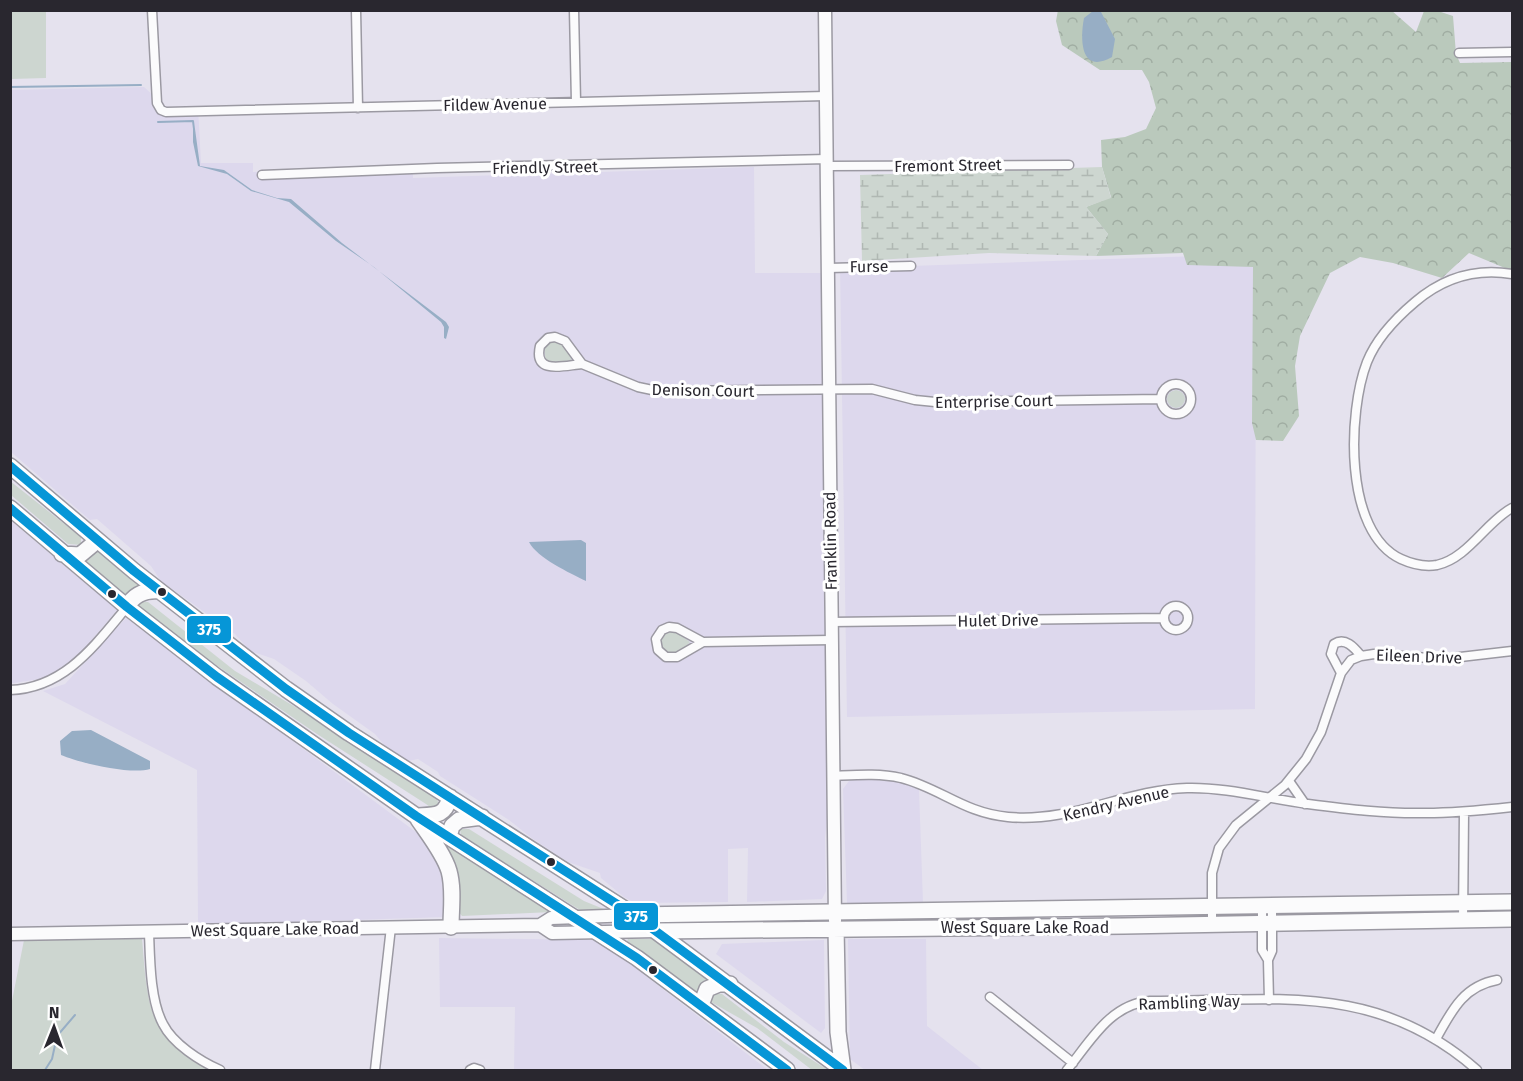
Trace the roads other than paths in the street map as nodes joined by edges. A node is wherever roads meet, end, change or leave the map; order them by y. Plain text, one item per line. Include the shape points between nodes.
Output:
1 (356, 10) edge
2 (574, 10) edge
3 (825, 10) edge
4 (152, 11) edge
5 (1512, 52) edge
6 (1459, 53) dead end
7 (826, 96) junction
8 (576, 102) junction
9 (358, 108) junction
10 (827, 163) junction
11 (1069, 165) dead end
12 (262, 175) dead end
13 (910, 266) dead end
14 (828, 268) junction
15 (1512, 274) edge
16 (582, 364) junction
17 (828, 389) junction
18 (1161, 399) dead end
19 (10, 466) edge
20 (10, 508) edge
21 (1512, 508) edge
22 (95, 538) junction
23 (62, 554) junction
24 (159, 591) junction
25 (127, 607) junction
26 (1164, 618) dead end
27 (831, 622) junction
28 (832, 640) junction
29 (703, 642) junction
30 (1512, 651) edge
31 (1361, 656) junction
32 (1341, 673) junction
33 (10, 690) edge
34 (834, 776) junction
35 (1289, 781) junction
36 (450, 797) junction
37 (1269, 798) junction
38 (1305, 804) junction
39 (1512, 807) edge
40 (1464, 812) junction
41 (416, 816) junction
42 (482, 817) junction
43 (449, 837) junction
44 (1512, 902) edge
45 (1462, 903) junction
46 (1267, 906) junction
47 (1212, 907) junction
48 (835, 912) junction
49 (634, 915) junction
50 (576, 917) junction
51 (1512, 919) edge
52 (1463, 920) junction
53 (1267, 922) junction
54 (1212, 924) junction
55 (540, 925) junction
56 (391, 927) junction
57 (451, 927) junction
58 (836, 928) junction
59 (657, 931) junction
60 (149, 932) junction
61 (600, 932) junction
62 (10, 934) edge
63 (1497, 980) dead end
64 (730, 984) junction
65 (990, 998) dead end
66 (1269, 1000) junction
67 (701, 1005) junction
68 (1436, 1039) junction
69 (1073, 1063) junction
70 (843, 1070) edge
71 (220, 1071) edge
72 (375, 1071) edge
73 (470, 1071) edge
74 (480, 1071) edge
75 (787, 1071) edge
76 (1067, 1071) edge
77 (1477, 1071) edge

1 - 9 street
2 - 8 street
3 - 7 street, Franklin Road
4 - 9 street, Fildew Avenue via 157,104 164,112
5 - 6 street
7 - 8 street, Fildew Avenue
7 - 10 street, Franklin Road
8 - 9 street, Fildew Avenue
10 - 11 street, Fremont Street
10 - 12 street, Friendly Street via 437,168
10 - 14 street, Franklin Road
13 - 14 street, Furse
14 - 17 street, Franklin Road
15 - 21 street via 1469,274 1440,284 1383,334 1365,369 1354,439 1354,464 1363,508 1373,531 1394,555 1410,562 1441,563 1462,551
16 - 16 street, Denison Court via 562,339 548,338 540,346 539,357 546,366
16 - 17 street, Denison Court via 651,391
17 - 18 street, Enterprise Court via 877,389 928,402
17 - 27 street, Franklin Road
19 - 22 highway
20 - 23 highway
22 - 23 highway via 80,555
22 - 24 highway
23 - 25 highway
24 - 25 highway via 136,595
24 - 36 highway via 310,706
25 - 33 street via 92,649 65,672 41,685
25 - 41 highway via 217,677
26 - 27 street, Hulet Drive
27 - 28 street, Franklin Road
28 - 29 street
28 - 34 street, Franklin Road
29 - 29 street via 673,627 662,630 656,643 663,656 674,658
30 - 31 street, Eileen Drive via 1450,659
31 - 32 street, Eileen Drive via 1351,660
31 - 32 street, Eileen Drive via 1349,644 1335,643 1331,654
32 - 35 street via 1318,739
34 - 37 street, Kendry Avenue via 901,778 969,808 1019,818 1058,816 1168,789 1212,789
34 - 48 street, Franklin Road
35 - 37 street
35 - 38 street
36 - 41 highway via 441,813
36 - 42 highway
37 - 38 street, Kendry Avenue
37 - 47 street via 1236,825 1219,848 1212,873
38 - 40 street, Kendry Avenue via 1401,813
39 - 40 street, Kendry Avenue
40 - 45 street
41 - 43 highway
41 - 57 highway via 449,870
42 - 43 highway via 459,820
42 - 49 highway
43 - 50 highway
44 - 45 highway, West Square Lake Road
45 - 46 highway, West Square Lake Road
45 - 52 street
46 - 47 highway, West Square Lake Road
46 - 53 street
47 - 48 highway, West Square Lake Road
47 - 54 street
48 - 49 highway, West Square Lake Road
48 - 58 street, Franklin Road
49 - 50 street, West Square Lake Road
49 - 59 highway
50 - 55 street, West Square Lake Road via 551,918
50 - 61 highway
51 - 52 highway, West Square Lake Road
52 - 53 highway, West Square Lake Road
53 - 54 highway, West Square Lake Road
53 - 66 street via 1262,950 1268,960
54 - 58 highway, West Square Lake Road
55 - 57 street, West Square Lake Road
55 - 61 street, West Square Lake Road via 552,933
56 - 57 street, West Square Lake Road
56 - 60 street, West Square Lake Road
56 - 72 street
58 - 59 highway, West Square Lake Road
58 - 70 highway, Franklin Road via 838,1032
59 - 61 street, West Square Lake Road
59 - 64 highway
60 - 62 street, West Square Lake Road
60 - 71 street via 155,998 162,1022 177,1041
61 - 67 highway
63 - 68 street via 1462,996
64 - 67 highway via 707,989
64 - 70 highway
65 - 69 street
66 - 68 street, Rambling Way via 1349,1005 1389,1016
66 - 69 street, Rambling Way via 1137,1003 1110,1017
67 - 75 highway
68 - 77 street, Rambling Way
69 - 76 street, Rambling Way
73 - 74 street

